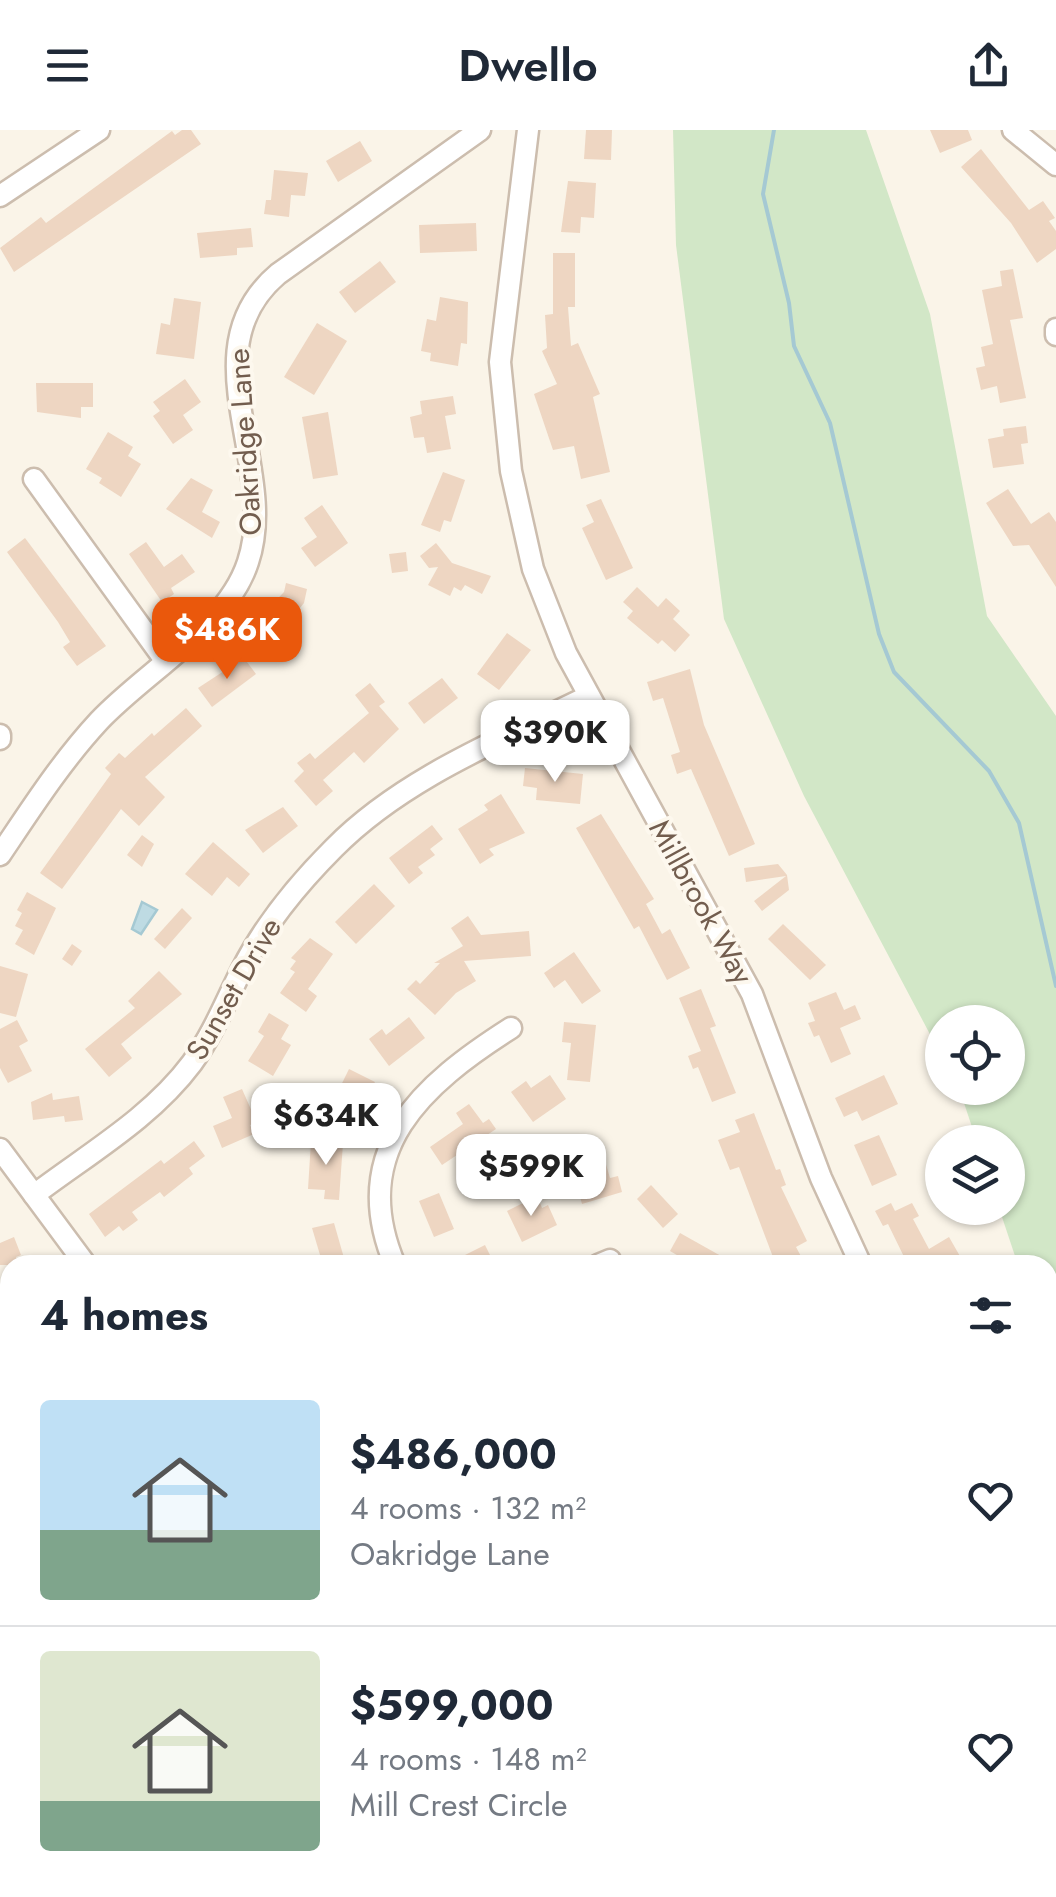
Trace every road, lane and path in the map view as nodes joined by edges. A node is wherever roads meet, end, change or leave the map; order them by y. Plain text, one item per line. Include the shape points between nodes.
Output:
1 (99, 130) edge
2 (480, 130) edge
3 (528, 130) edge
4 (1013, 130) edge
5 (71, 138) edge
6 (1056, 165) edge
7 (0, 196) edge
8 (34, 479) dead end
9 (164, 659) junction
10 (589, 696) junction
11 (4, 842) edge
12 (511, 1028) dead end
13 (0, 1148) edge
14 (34, 1194) junction
15 (79, 1255) edge
16 (392, 1255) edge
17 (856, 1255) edge

1 - 5 street
2 - 9 street, Oakridge Lane via 278,274 253,300 236,349 254,500 248,562 221,612
3 - 10 street, Millbrook Way via 500,346 502,393 524,539 554,626
4 - 6 street
5 - 7 street
8 - 9 street
9 - 11 street, Oakridge Lane via 81,742
10 - 14 street, Sunset Drive via 443,770 357,826 282,906 177,1081
10 - 17 street, Millbrook Way via 752,994
12 - 16 street via 441,1076 400,1123 381,1189
13 - 14 street
14 - 15 street

